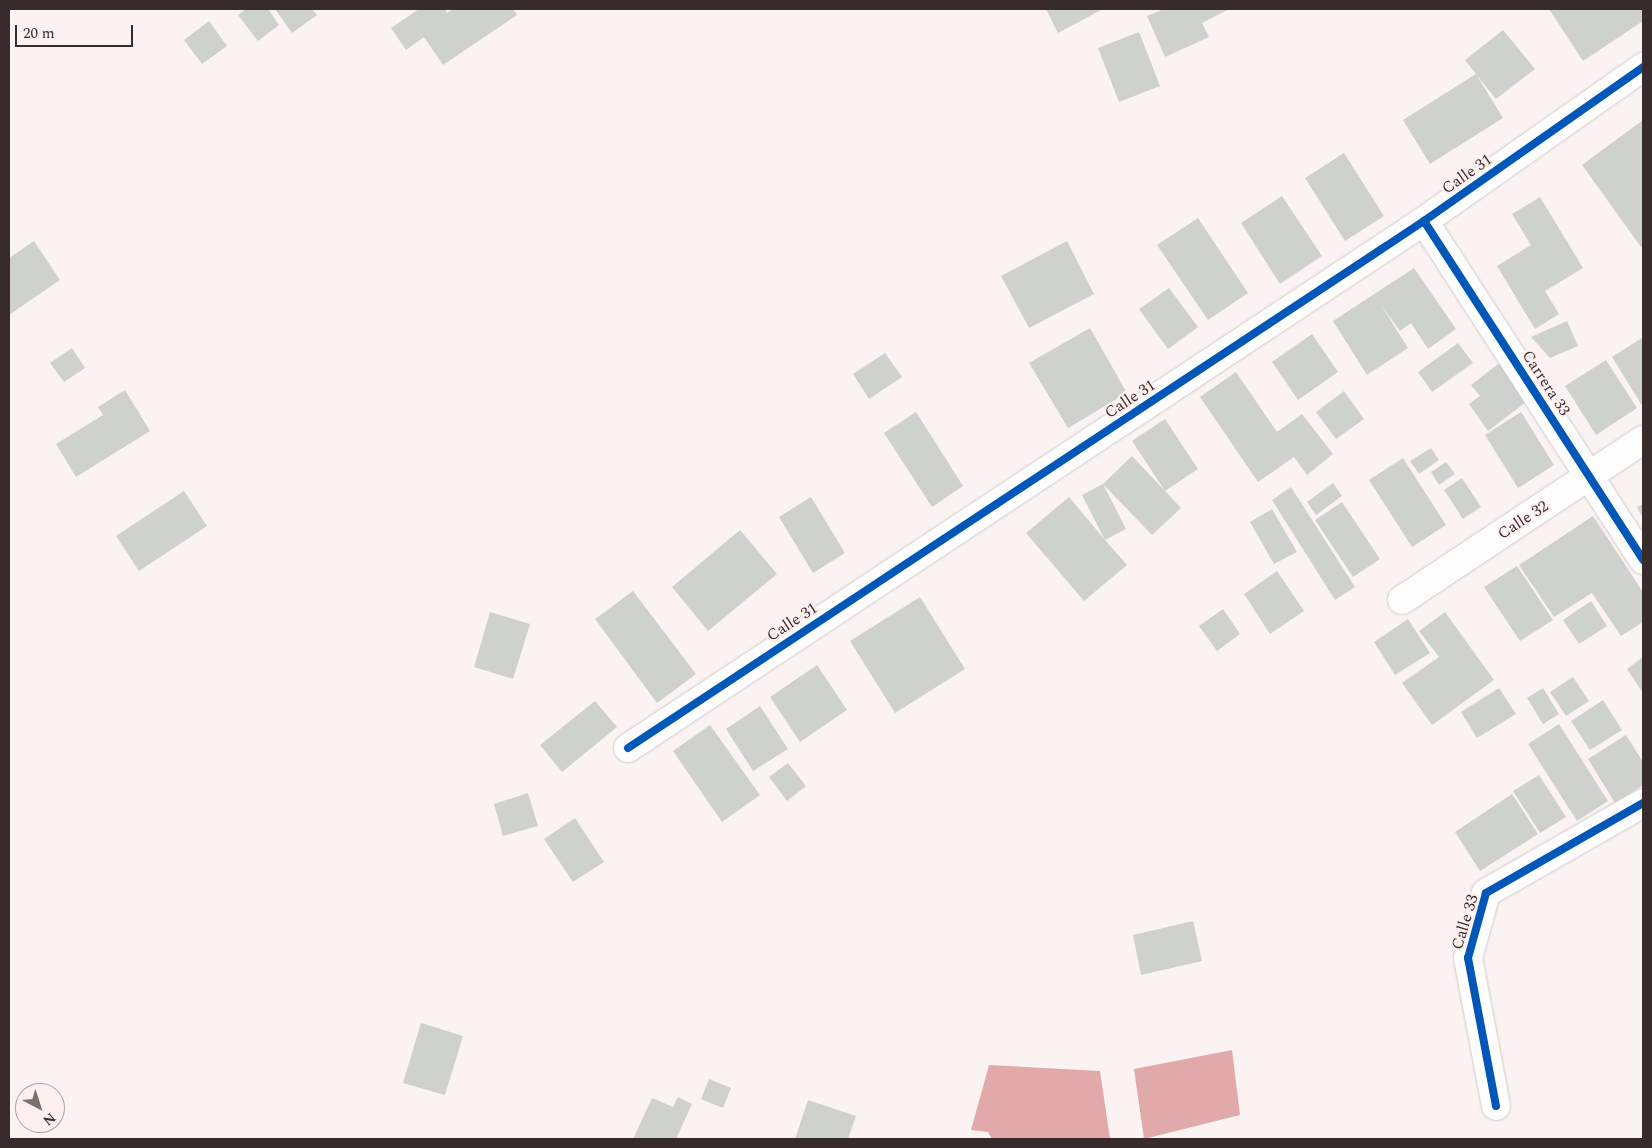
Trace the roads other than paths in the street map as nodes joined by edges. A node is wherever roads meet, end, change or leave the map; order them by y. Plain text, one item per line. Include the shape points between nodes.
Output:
1 (1643, 67) edge
2 (1424, 221) junction
3 (1643, 440) edge
4 (1590, 476) junction
5 (1643, 560) edge
6 (1402, 600) dead end
7 (628, 748) dead end
8 (1643, 803) edge
9 (1496, 1106) dead end

1 - 2 street, Calle 31
2 - 4 street, Carrera 33
2 - 7 street, Calle 31
3 - 4 street, Calle 32
4 - 5 street, Carrera 33
4 - 6 street, Calle 32
8 - 9 street, Calle 33 via 1486,893 1468,958

